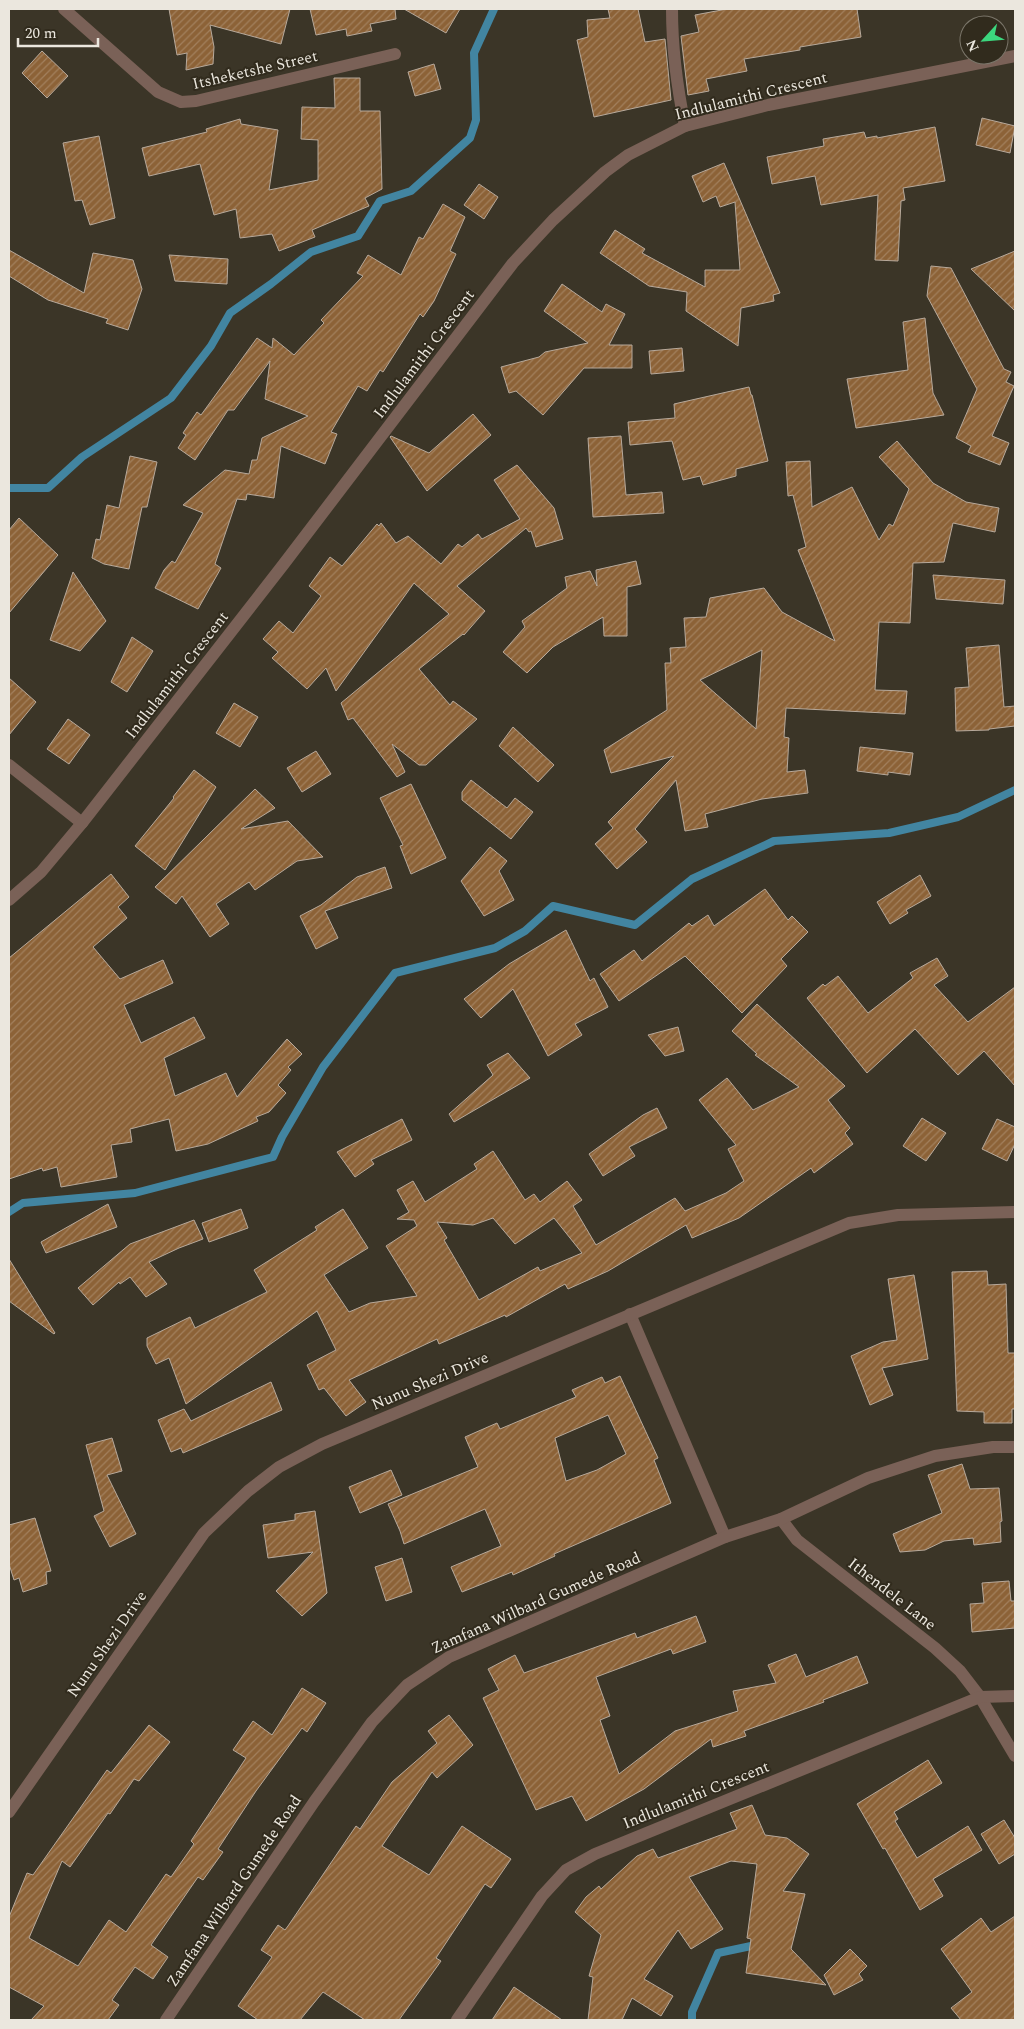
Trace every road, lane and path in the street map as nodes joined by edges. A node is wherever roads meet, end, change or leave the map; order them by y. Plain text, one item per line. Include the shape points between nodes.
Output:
1 (64, 9) edge
2 (672, 9) edge
3 (395, 54) dead end
4 (1015, 56) edge
5 (685, 126) junction
6 (9, 765) edge
7 (82, 823) junction
8 (9, 900) edge
9 (1015, 1212) edge
10 (630, 1314) junction
11 (1015, 1447) edge
12 (781, 1519) junction
13 (725, 1537) junction
14 (1015, 1696) edge
15 (980, 1697) junction
16 (1015, 1756) edge
17 (9, 1812) edge
18 (166, 2020) edge
19 (457, 2020) edge

1 - 3 street, Itsheketshe Street via 158,92 181,102
2 - 5 street via 677,89
4 - 5 street, Indlulamithi Crescent via 778,103
5 - 7 street, Indlulamithi Crescent via 628,155 605,172 513,263
6 - 7 street
7 - 8 street, Indlulamithi Crescent via 41,872
9 - 10 street, Nunu Shezi Drive via 898,1215 849,1223
10 - 13 street
10 - 17 street, Nunu Shezi Drive via 322,1444 279,1467 248,1491 204,1533
11 - 12 street, Zamfana Wilbard Gumede Road via 935,1456 868,1478
12 - 13 street, Zamfana Wilbard Gumede Road
12 - 15 street, Ithendele Lane via 797,1540 936,1648 960,1670
13 - 18 street, Zamfana Wilbard Gumede Road via 449,1657 407,1685 366,1730 314,1802
14 - 15 street, Indlulamithi Crescent
15 - 16 street, Ithendele Lane
15 - 19 street, Indlulamithi Crescent via 595,1854 566,1870 542,1896

